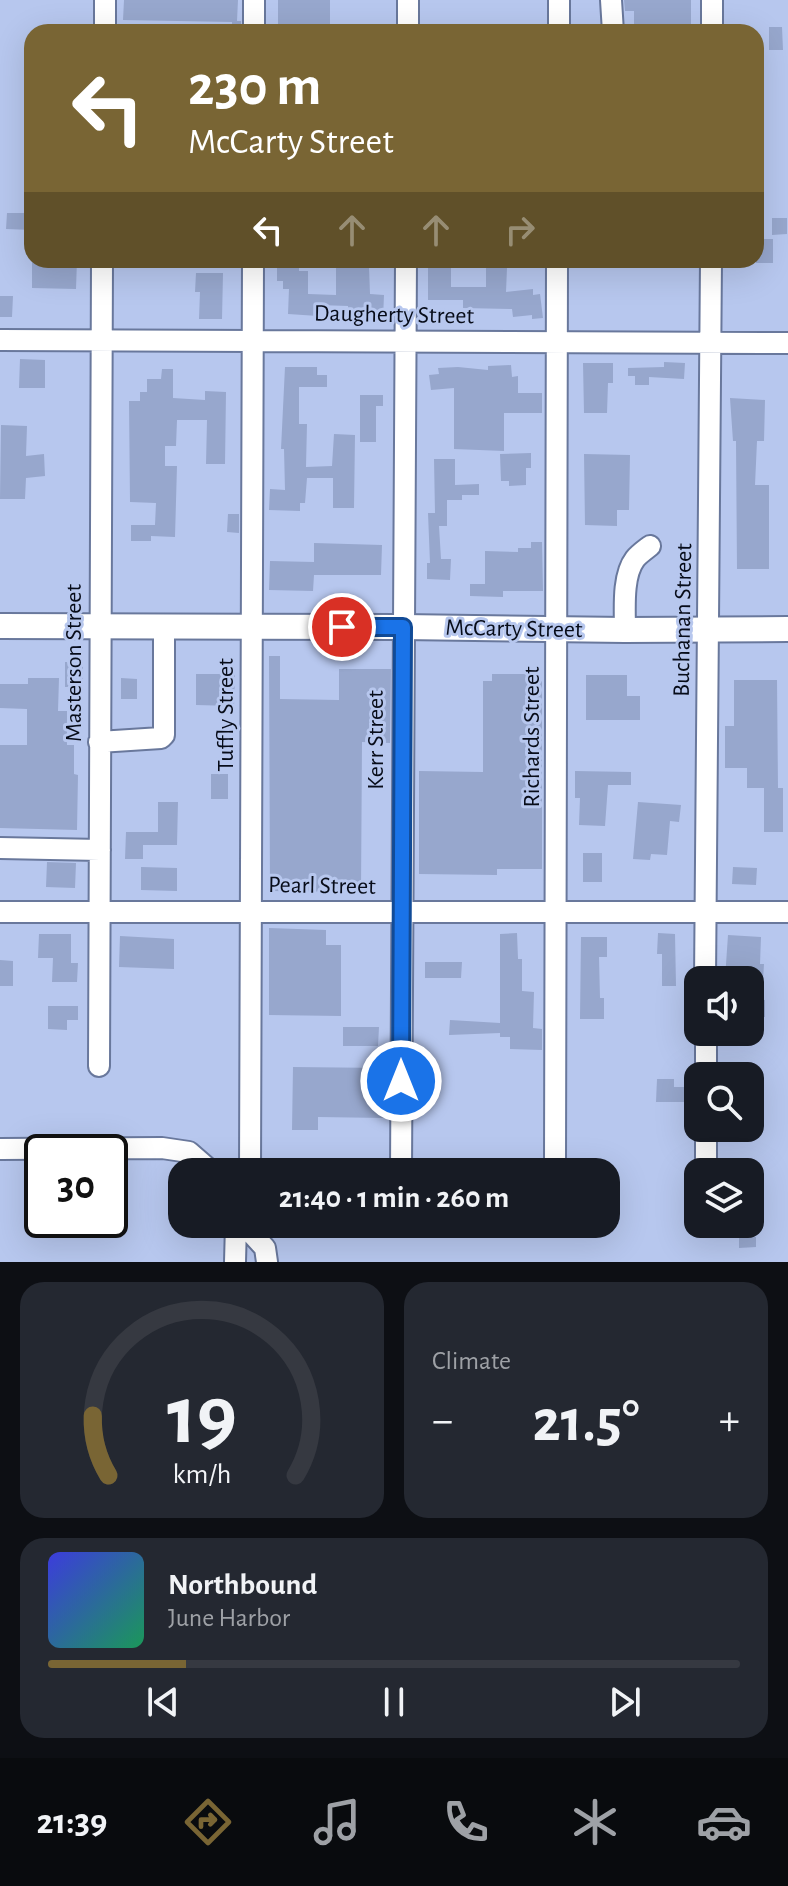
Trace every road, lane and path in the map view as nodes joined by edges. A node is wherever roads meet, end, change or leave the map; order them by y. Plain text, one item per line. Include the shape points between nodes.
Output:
1 (105, 0) edge
2 (254, 0) edge
3 (408, 0) edge
4 (559, 0) edge
5 (611, 0) edge
6 (712, 0) edge
7 (105, 24) edge
8 (254, 24) edge
9 (408, 24) edge
10 (559, 24) edge
11 (612, 24) edge
12 (712, 24) edge
13 (102, 268) edge
14 (253, 268) edge
15 (406, 268) edge
16 (557, 268) edge
17 (711, 268) edge
18 (101, 339) junction
19 (253, 339) junction
20 (0, 340) edge
21 (557, 341) junction
22 (406, 343) junction
23 (710, 343) junction
24 (788, 343) edge
25 (650, 546) dead end
26 (0, 626) edge
27 (252, 626) junction
28 (100, 627) junction
29 (164, 627) junction
30 (403, 627) junction
31 (558, 629) junction
32 (788, 629) edge
33 (625, 630) junction
34 (709, 630) junction
35 (99, 742) junction
36 (0, 848) edge
37 (100, 850) junction
38 (100, 911) junction
39 (251, 911) junction
40 (0, 912) edge
41 (705, 912) junction
42 (788, 912) edge
43 (401, 913) junction
44 (557, 913) junction
45 (705, 966) edge
46 (99, 1066) dead end
47 (0, 1149) edge
48 (196, 1158) edge
49 (250, 1158) edge
50 (401, 1158) edge
51 (555, 1158) edge
52 (242, 1238) edge
53 (255, 1238) edge
54 (235, 1262) edge
55 (267, 1262) edge

1 - 7 street
2 - 8 street
3 - 9 street
4 - 10 street
5 - 11 street
6 - 12 street
13 - 18 street, Masterson Street
14 - 19 street, Tuffly Street
15 - 22 street, Kerr Street
16 - 21 street, Richards Street
17 - 23 street, Buchanan Street
18 - 19 street, Daugherty Street
18 - 20 street, Daugherty Street
18 - 28 street, Masterson Street
19 - 22 street, Daugherty Street
19 - 27 street, Tuffly Street
21 - 22 street, Daugherty Street
21 - 23 street, Daugherty Street
21 - 31 street, Richards Street
22 - 30 street, Kerr Street
23 - 24 street, Daugherty Street
23 - 34 street, Buchanan Street
25 - 33 street via 630,571
26 - 28 main road, McCarty Street
27 - 29 main road, McCarty Street
27 - 30 main road, McCarty Street
27 - 39 street, Tuffly Street
28 - 29 main road, McCarty Street
28 - 35 street, Masterson Street
29 - 35 street via 164,735
30 - 31 main road, McCarty Street
30 - 43 street, Kerr Street
31 - 33 main road, McCarty Street
31 - 44 street, Richards Street
32 - 34 main road, McCarty Street
33 - 34 main road, McCarty Street
34 - 41 street, Buchanan Street
35 - 37 street, Masterson Street
36 - 37 street
37 - 38 street, Masterson Street
38 - 39 street, Pearl Street
38 - 40 street, Pearl Street
38 - 46 street, Masterson Street
39 - 43 street, Pearl Street
39 - 49 street, Tuffly Street
41 - 42 street, Pearl Street
41 - 44 street, Pearl Street
41 - 45 street, Buchanan Street
43 - 44 street, Pearl Street
43 - 50 street, Kerr Street
44 - 51 street, Richards Street
47 - 48 street via 162,1148
52 - 54 street
53 - 55 street via 265,1248

